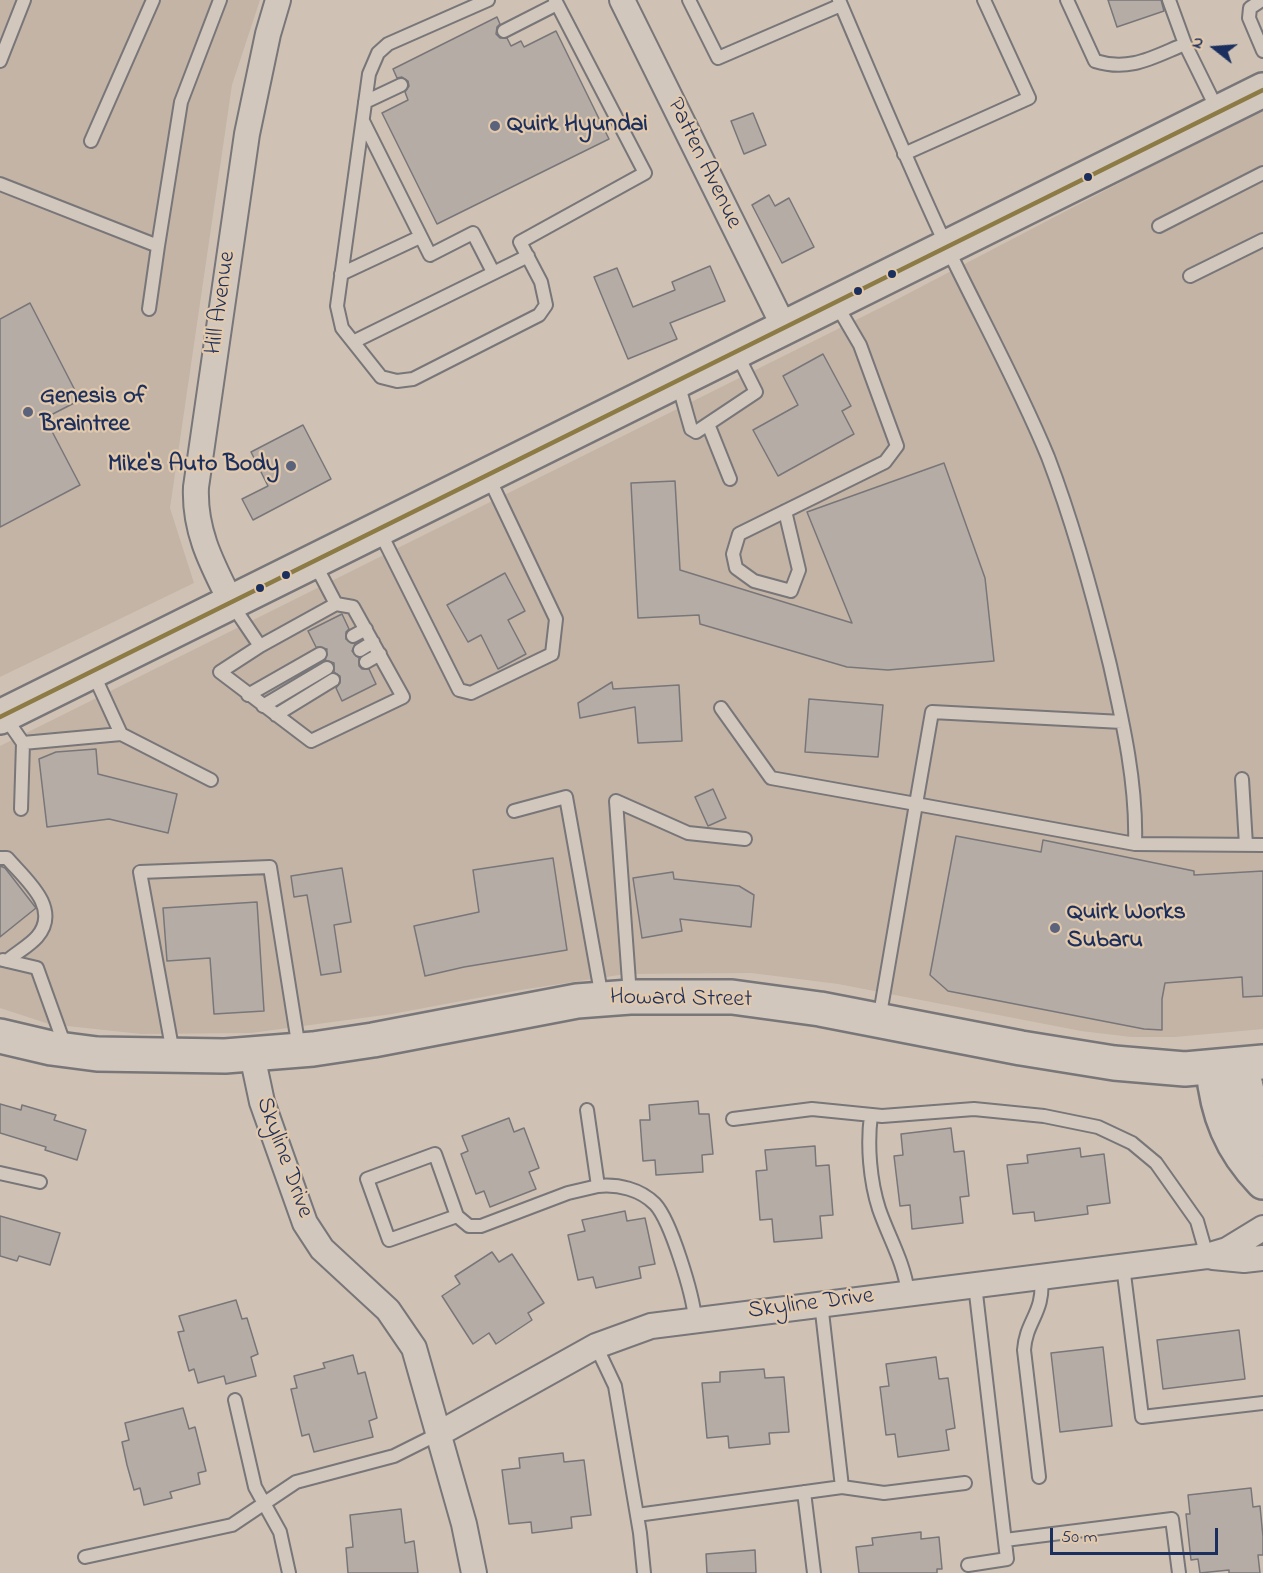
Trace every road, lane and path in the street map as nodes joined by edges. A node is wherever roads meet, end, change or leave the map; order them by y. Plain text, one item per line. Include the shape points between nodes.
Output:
1 (24, 0) edge
2 (153, 0) edge
3 (220, 0) edge
4 (278, 0) edge
5 (488, 0) edge
6 (622, 0) edge
7 (689, 0) edge
8 (984, 0) edge
9 (1067, 0) edge
10 (1169, 0) edge
11 (1262, 0) edge
12 (556, 2) edge
13 (840, 2) edge
14 (504, 31) dead end
15 (1185, 44) junction
16 (1263, 51) edge
17 (0, 61) edge
18 (401, 85) dead end
19 (1263, 90) edge
20 (365, 102) junction
21 (1218, 112) junction
22 (363, 120) junction
23 (91, 141) dead end
24 (904, 154) junction
25 (1263, 173) edge
26 (0, 184) edge
27 (1159, 226) dead end
28 (420, 237) junction
29 (1263, 240) edge
30 (158, 246) junction
31 (947, 247) junction
32 (528, 256) junction
33 (493, 273) junction
34 (341, 274) junction
35 (1190, 276) dead end
36 (836, 303) junction
37 (149, 309) dead end
38 (785, 329) junction
39 (353, 342) junction
40 (737, 353) junction
41 (678, 382) junction
42 (708, 424) junction
43 (488, 476) junction
44 (730, 479) dead end
45 (785, 511) junction
46 (378, 529) junction
47 (313, 561) junction
48 (231, 602) junction
49 (336, 604) junction
50 (366, 629) junction
51 (353, 636) dead end
52 (373, 642) junction
53 (260, 646) junction
54 (360, 650) dead end
55 (320, 654) dead end
56 (380, 654) junction
57 (366, 662) dead end
58 (327, 668) dead end
59 (93, 672) junction
60 (333, 680) dead end
61 (249, 695) junction
62 (264, 706) junction
63 (721, 708) dead end
64 (276, 715) junction
65 (2, 716) edge
66 (1122, 722) junction
67 (121, 734) junction
68 (23, 743) junction
69 (1242, 779) dead end
70 (211, 780) dead end
71 (916, 804) junction
72 (21, 809) dead end
73 (514, 811) dead end
74 (745, 839) dead end
75 (1135, 844) junction
76 (1246, 845) junction
77 (1263, 845) edge
78 (0, 858) edge
79 (4, 960) edge
80 (616, 998) junction
81 (878, 1021) junction
82 (0, 1036) edge
83 (66, 1050) junction
84 (299, 1050) junction
85 (252, 1055) junction
86 (161, 1057) junction
87 (1239, 1065) edge
88 (587, 1110) dead end
89 (871, 1115) junction
90 (733, 1119) dead end
91 (1263, 1140) edge
92 (0, 1173) edge
93 (40, 1182) dead end
94 (1263, 1182) edge
95 (598, 1186) junction
96 (457, 1216) junction
97 (1263, 1228) edge
98 (1207, 1256) junction
99 (1263, 1258) edge
100 (1123, 1266) junction
101 (1041, 1277) junction
102 (975, 1285) junction
103 (908, 1293) junction
104 (820, 1304) junction
105 (695, 1319) junction
106 (596, 1346) junction
107 (235, 1400) dead end
108 (1263, 1403) edge
109 (440, 1433) junction
110 (1039, 1477) dead end
111 (965, 1483) dead end
112 (842, 1487) junction
113 (804, 1492) junction
114 (264, 1504) junction
115 (637, 1515) junction
116 (1005, 1540) junction
117 (85, 1557) dead end
118 (968, 1564) dead end
119 (289, 1573) edge
120 (474, 1573) edge
121 (644, 1573) edge
122 (814, 1573) edge
123 (1179, 1573) edge

1 - 17 lane
2 - 23 lane
3 - 30 lane via 181,102
4 - 48 street, Hill Avenue via 245,145 196,487 201,538
5 - 20 lane via 388,44 378,53 369,74
6 - 38 street, Patten Avenue
7 - 13 lane via 718,58
8 - 24 lane via 1029,98
9 - 15 lane via 1095,61 1130,66
10 - 15 lane
11 - 16 lane via 1251,8 1249,18
12 - 14 lane
12 - 32 lane via 645,173 520,242
13 - 24 lane
15 - 21 lane
18 - 20 lane
19 - 21 main road
20 - 22 lane
21 - 31 main road
22 - 28 lane
22 - 34 lane
24 - 31 lane
25 - 27 lane
26 - 30 lane
28 - 33 lane via 430,255 473,232
28 - 34 lane
29 - 35 lane
30 - 37 lane
31 - 36 main road
31 - 66 lane via 1001,351 1048,457 1075,533
32 - 33 lane
32 - 39 lane via 541,282 546,305 539,315 413,379 381,377
33 - 39 lane
34 - 39 lane via 337,306 342,328
36 - 38 main road
36 - 45 lane via 860,345 897,446 885,462
38 - 40 main road
40 - 41 main road
40 - 42 lane via 756,392
41 - 42 lane via 691,429 696,432
41 - 43 main road
42 - 44 lane
43 - 46 main road
43 - 46 lane via 556,620 552,654 471,693 459,690
45 - 45 lane via 739,534 733,554 736,568 754,581 791,591 799,570
46 - 47 main road
47 - 48 main road
47 - 49 lane
48 - 53 lane
48 - 59 main road
49 - 50 lane via 354,607
49 - 53 lane
50 - 51 lane
50 - 52 lane
52 - 54 lane
52 - 56 lane
53 - 61 lane via 220,672
55 - 61 lane
56 - 57 lane
56 - 64 lane via 403,697 312,741
58 - 62 lane
59 - 65 main road
59 - 67 lane
60 - 64 lane
61 - 62 lane
62 - 64 lane
63 - 71 lane via 771,778
65 - 68 lane
66 - 71 lane via 932,712
66 - 75 lane via 1136,820
67 - 68 lane
67 - 70 lane
68 - 72 lane
69 - 76 lane
71 - 75 lane
71 - 81 lane
73 - 80 lane via 566,797
74 - 80 lane via 687,833 616,801
75 - 76 lane
76 - 77 lane
78 - 79 lane via 7,858 44,902 46,921 37,937
79 - 83 lane via 37,968
80 - 81 main road, Howard Street via 732,997
80 - 84 main road, Howard Street via 543,1006 373,1040
81 - 87 main road, Howard Street via 1091,1060 1162,1068
82 - 83 main road, Howard Street
83 - 86 main road, Howard Street
84 - 85 main road, Howard Street
84 - 86 lane via 270,867 140,872
85 - 86 main road, Howard Street
85 - 109 street, Skyline Drive via 262,1102 305,1223 322,1249 377,1298 407,1335 419,1361
87 - 91 main road
87 - 94 main road via 1217,1099 1228,1137
88 - 95 lane
89 - 90 lane via 812,1109
89 - 98 lane via 991,1109 1064,1120 1110,1132 1132,1143 1156,1163 1197,1221
89 - 103 lane via 869,1144 876,1197 901,1261
92 - 93 lane
95 - 96 lane via 568,1193 481,1226 469,1226
95 - 105 lane via 625,1187 647,1197 659,1209 689,1286
96 - 96 lane via 389,1240 367,1179 435,1154
97 - 98 street, Skyline Drive via 1227,1250
98 - 99 street, Skyline Drive
98 - 100 street, Skyline Drive
100 - 101 street, Skyline Drive
100 - 108 lane via 1142,1417
101 - 102 street, Skyline Drive
101 - 110 lane via 1042,1299 1026,1335 1024,1350
102 - 103 street, Skyline Drive
102 - 116 lane
103 - 104 street, Skyline Drive
104 - 105 street, Skyline Drive
104 - 112 lane
105 - 106 street, Skyline Drive via 638,1329
106 - 109 street, Skyline Drive
106 - 115 lane via 615,1386
107 - 114 lane via 252,1478
109 - 114 lane via 394,1456 296,1482
109 - 120 street, Skyline Drive
111 - 112 lane via 884,1493
112 - 113 lane
113 - 115 lane
113 - 122 lane
114 - 117 lane via 232,1525
114 - 119 lane via 280,1532
115 - 121 lane
116 - 118 lane via 1007,1559
116 - 123 lane via 1172,1519

